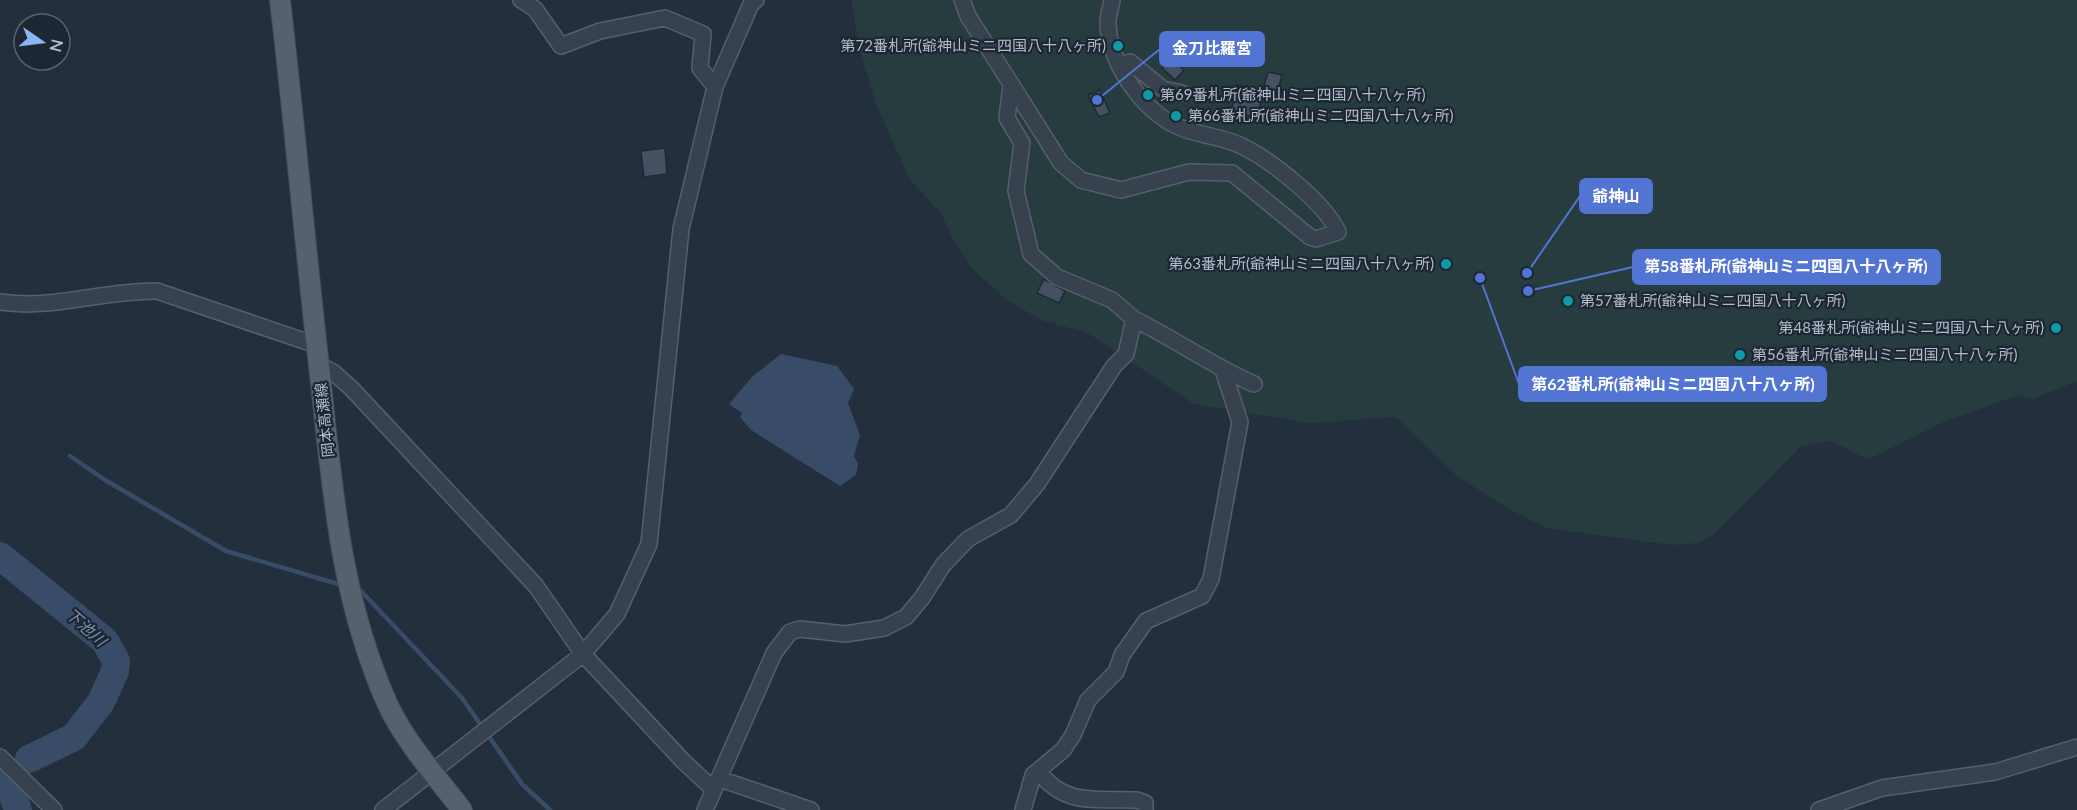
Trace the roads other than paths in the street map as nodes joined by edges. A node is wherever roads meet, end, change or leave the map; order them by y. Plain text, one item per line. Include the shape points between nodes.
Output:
1 (280, 0) edge
2 (521, 0) edge
3 (756, 0) edge
4 (962, 0) edge
5 (1112, 0) edge
6 (537, 4) edge
7 (1120, 66) junction
8 (1011, 85) junction
9 (715, 87) junction
10 (1182, 93) dead end
11 (0, 302) edge
12 (1134, 319) junction
13 (316, 345) junction
14 (319, 365) junction
15 (1223, 370) junction
16 (1254, 384) dead end
17 (583, 654) junction
18 (2077, 747) edge
19 (0, 757) edge
20 (431, 771) junction
21 (1038, 771) junction
22 (717, 784) junction
23 (54, 810) edge
24 (383, 810) edge
25 (462, 810) edge
26 (705, 810) edge
27 (811, 810) edge
28 (1023, 810) edge
29 (1145, 810) edge
30 (1819, 810) edge

1 - 13 main road, 岡本高瀬線
2 - 6 street
3 - 9 street
4 - 8 street
5 - 7 street via 1108,23
6 - 9 street via 561,46 600,31 665,18 703,34 700,68
7 - 8 street via 1135,94 1171,124 1243,146 1268,161 1332,217 1338,232 1316,239 1310,237 1232,172 1189,172 1121,190 1081,180 1061,163
7 - 10 street via 1130,62 1163,89
8 - 12 street via 1007,118 1022,143 1016,191 1031,254 1057,277 1113,300
9 - 17 street via 681,229 649,544 617,614
11 - 13 street via 44,303 136,290 157,291
12 - 15 street
12 - 22 street via 1126,354 1114,366 1037,484 1011,514 968,539 943,565 906,617 884,628 845,634 800,629 790,632 774,653
13 - 14 main road, 岡本高瀬線
14 - 17 street via 352,389 487,532 536,586
14 - 20 main road, 岡本高瀬線 via 336,520 360,637 388,705
15 - 16 street
15 - 21 street via 1240,422 1211,579 1202,596 1146,621 1122,655 1116,672 1088,700 1064,750
17 - 20 street
17 - 22 street via 684,762
18 - 30 street via 1995,772 1882,788
19 - 23 street
20 - 24 street
20 - 25 main road, 岡本高瀬線
21 - 28 street via 1033,775
21 - 29 street via 1063,795 1137,800 1145,803
22 - 26 street
22 - 27 street

